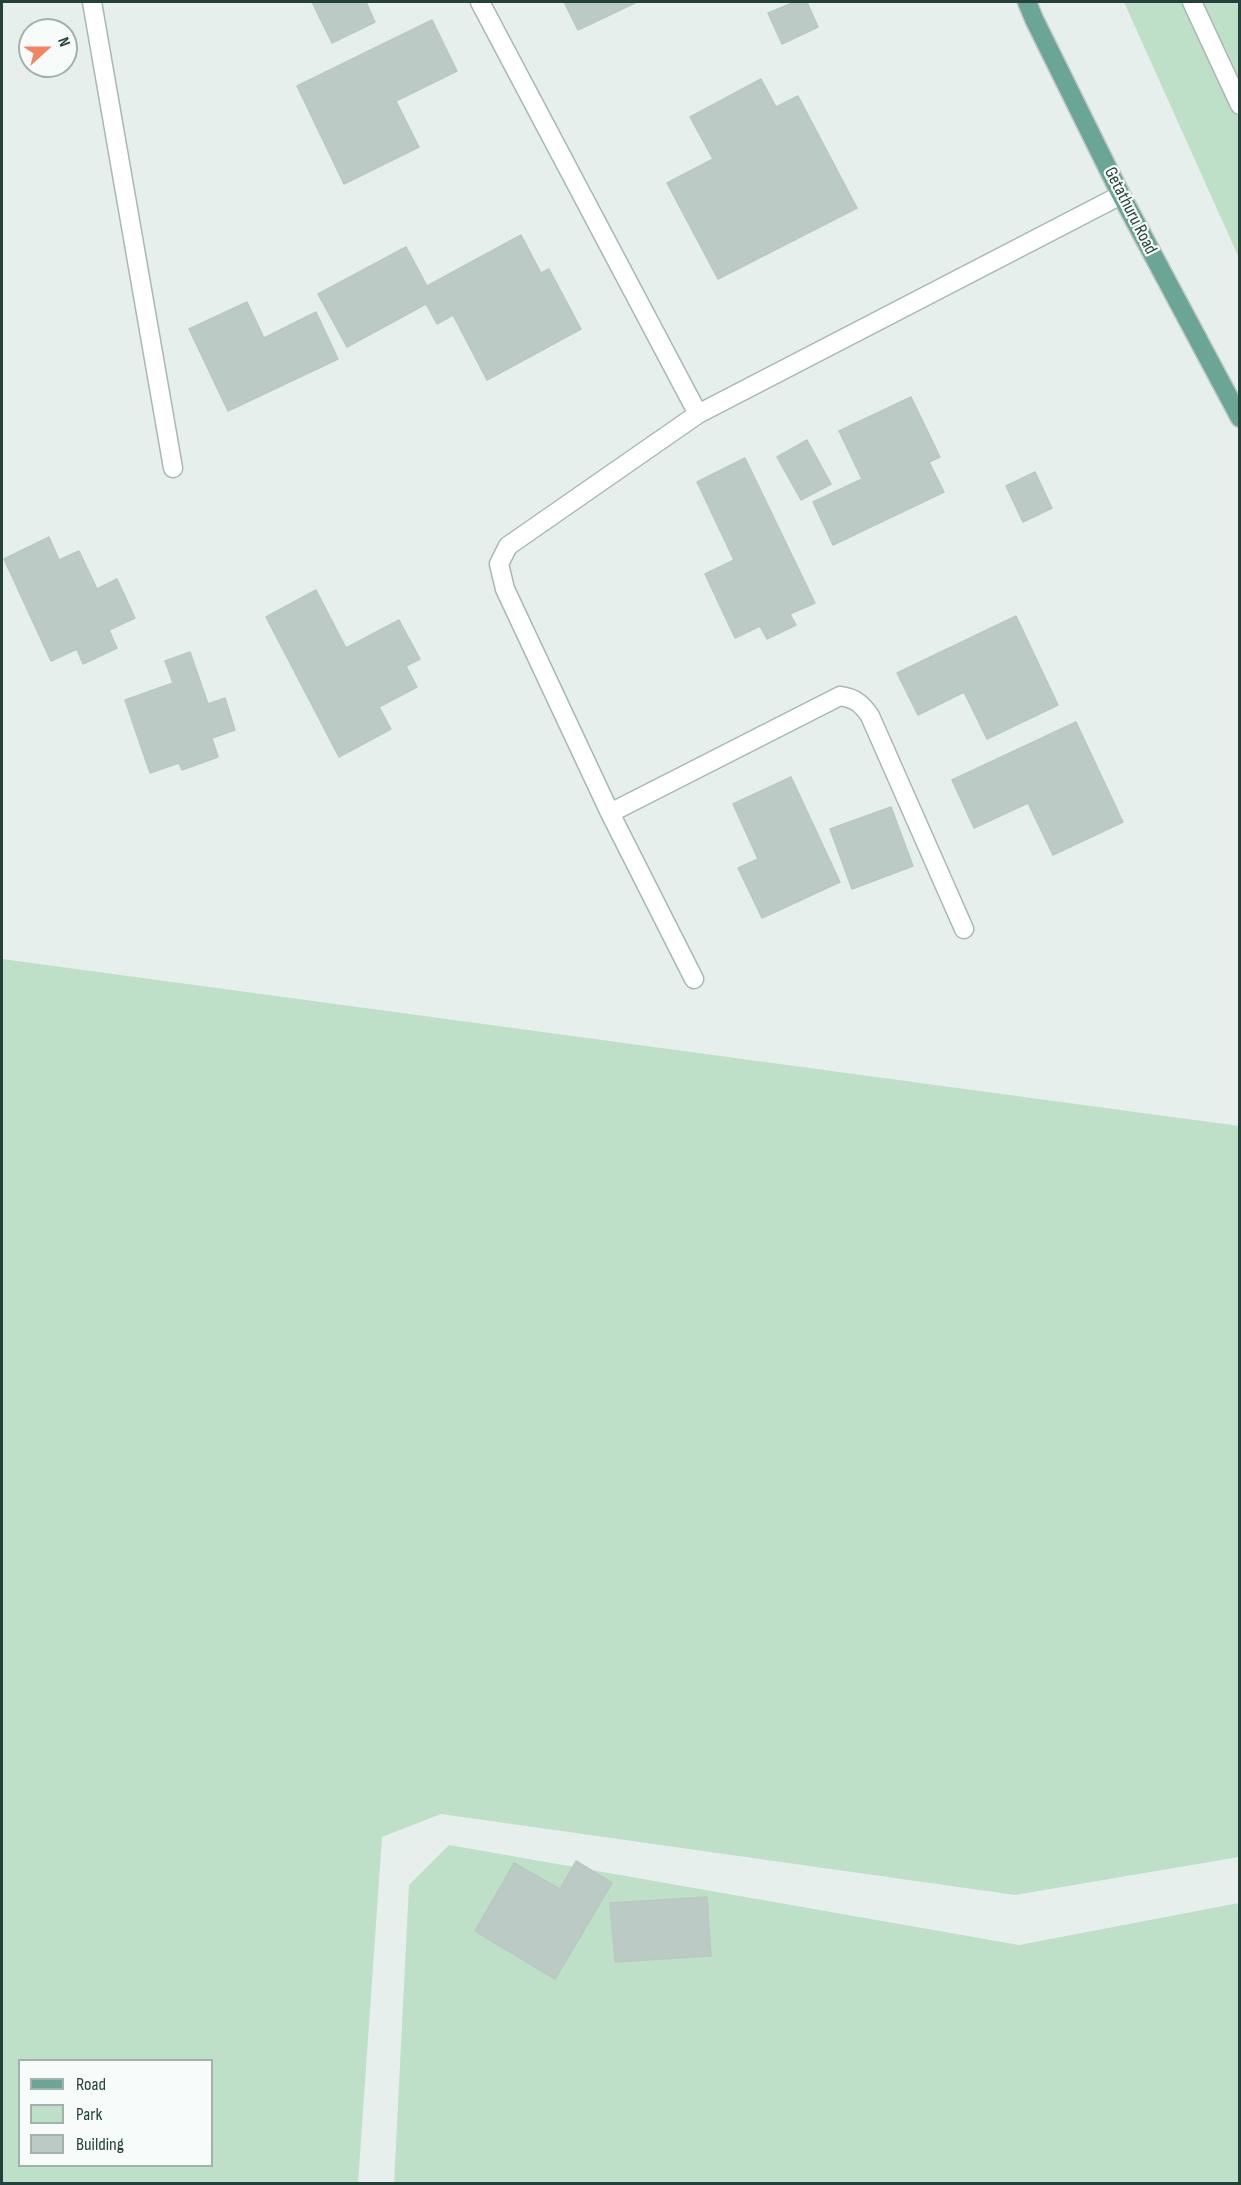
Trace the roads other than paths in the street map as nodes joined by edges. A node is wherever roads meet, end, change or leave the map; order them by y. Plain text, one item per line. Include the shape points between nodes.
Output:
1 (92, 2) edge
2 (480, 2) edge
3 (1028, 2) edge
4 (1192, 2) edge
5 (1239, 105) edge
6 (1121, 195) junction
7 (698, 414) junction
8 (1239, 418) edge
9 (172, 468) dead end
10 (610, 813) junction
11 (964, 929) dead end
12 (694, 979) dead end

1 - 9 street
2 - 7 street
3 - 6 main road, Getathuru Road
4 - 5 street
6 - 7 street
6 - 8 main road, Getathuru Road
7 - 10 street via 508,546 499,564 505,589
10 - 11 street via 840,696 847,697 856,700 870,716
10 - 12 street

